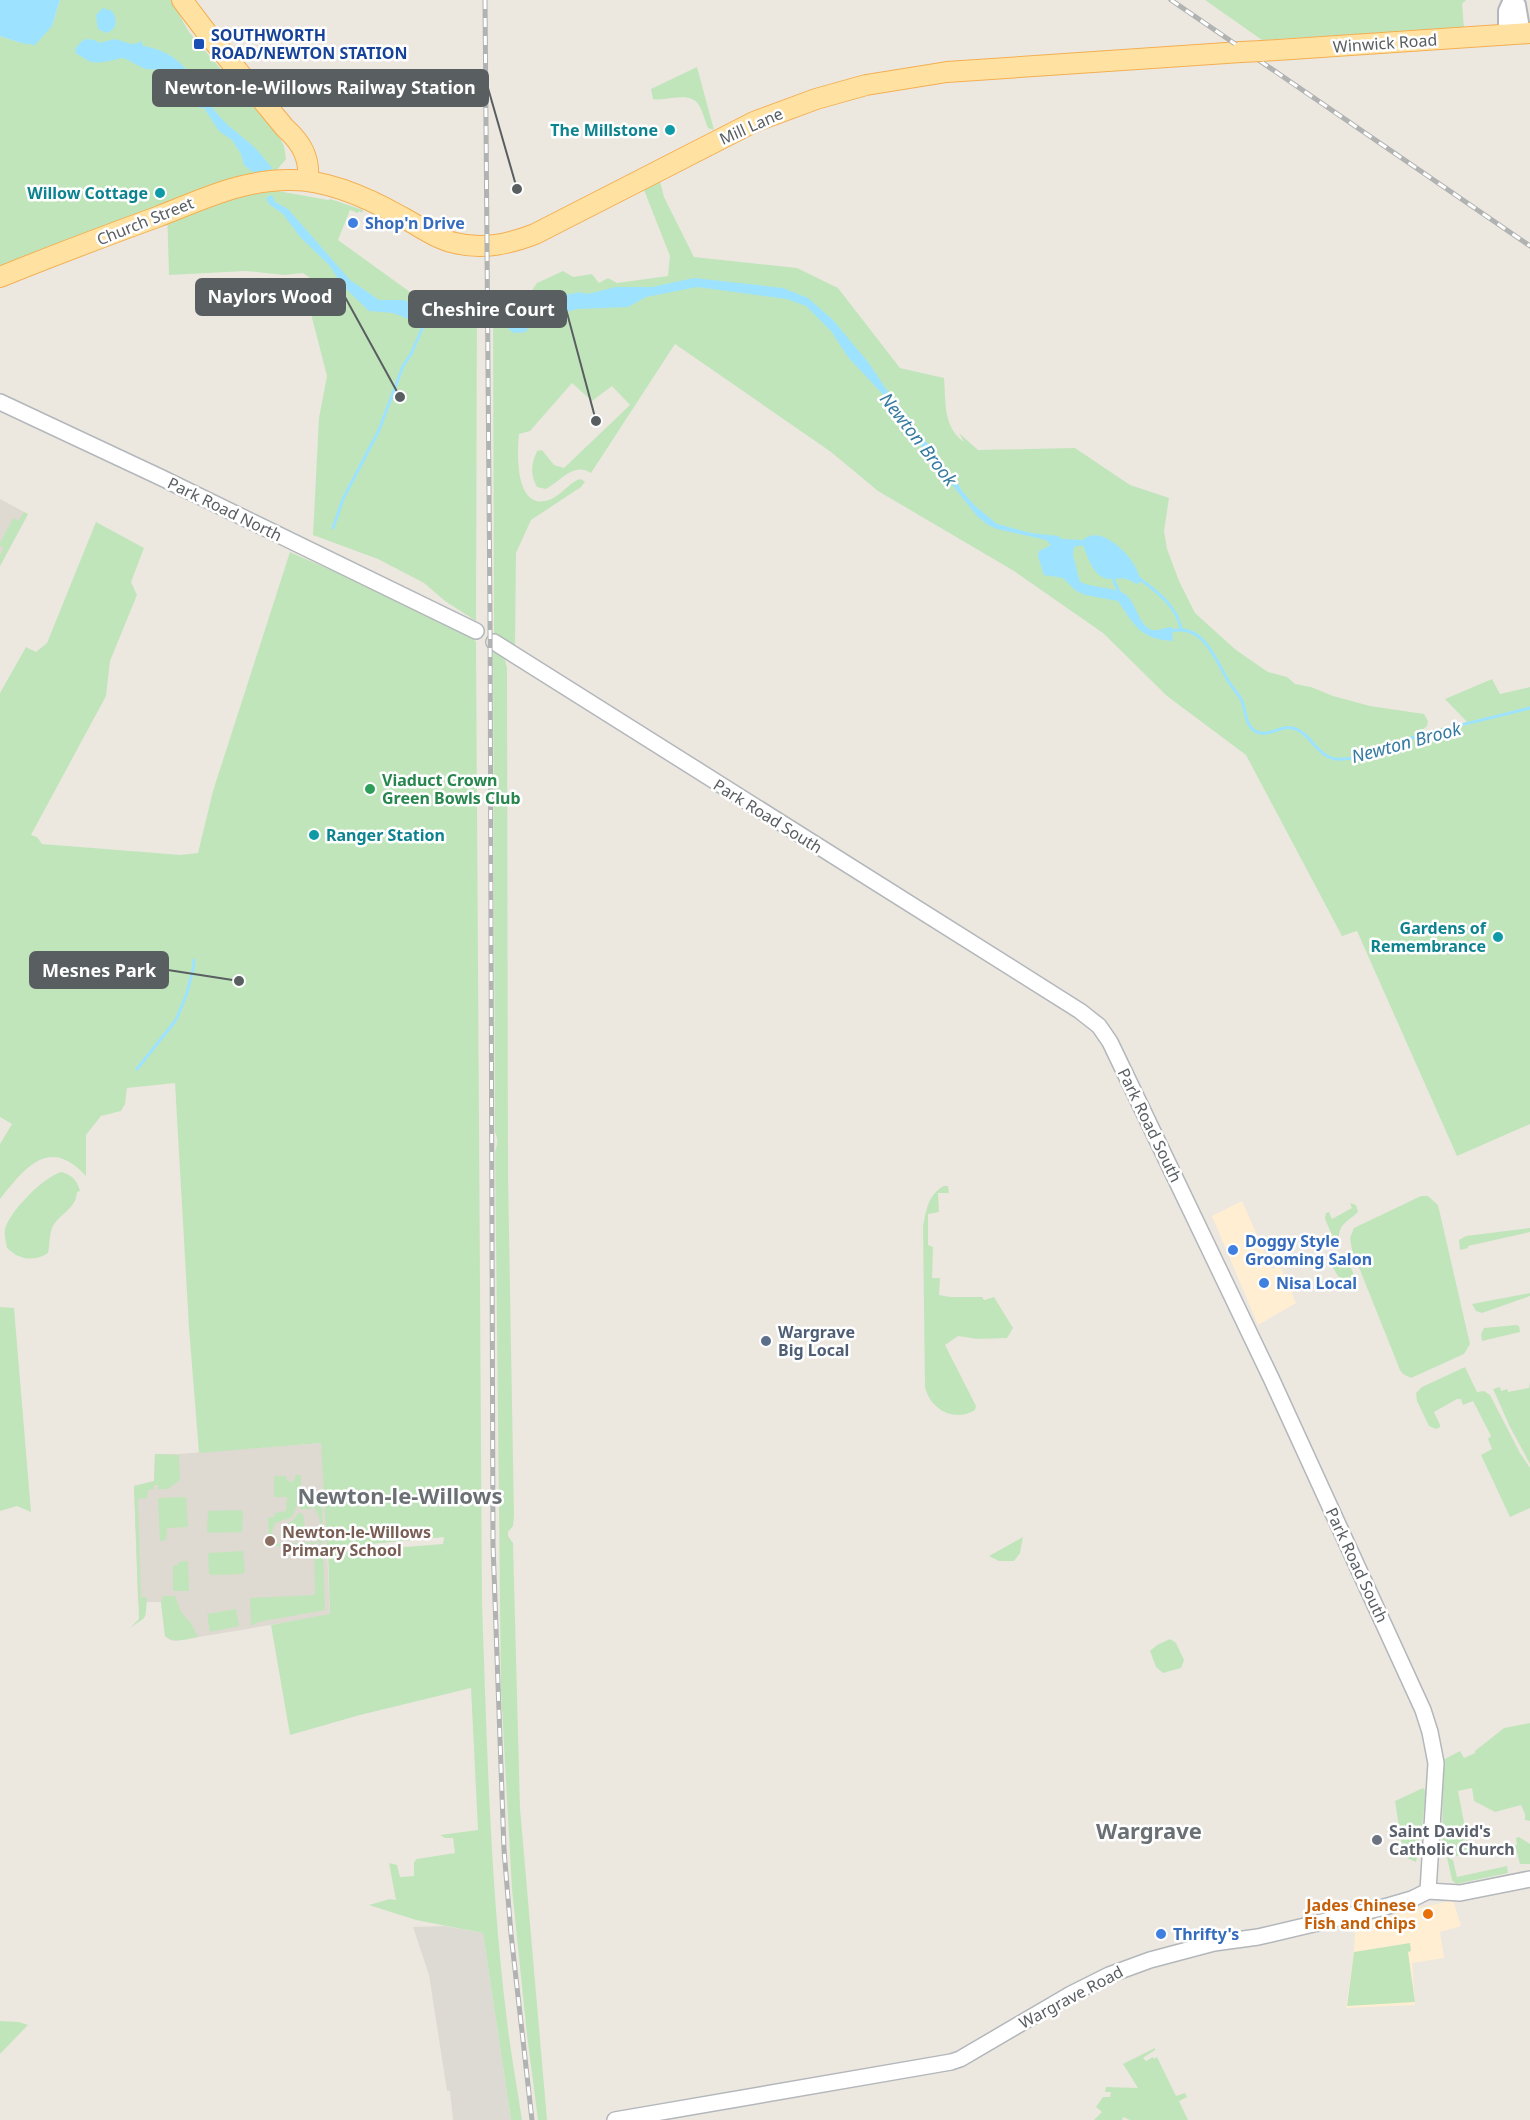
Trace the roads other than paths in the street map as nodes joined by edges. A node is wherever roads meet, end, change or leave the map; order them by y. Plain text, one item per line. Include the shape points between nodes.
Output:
1 (183, 0) edge
2 (1512, 1) edge
3 (1520, 34) edge
4 (1241, 52) joint
5 (300, 180) junction
6 (0, 277) edge
7 (0, 402) edge
8 (476, 631) dead end
9 (494, 642) dead end
10 (1530, 1879) edge
11 (1428, 1891) junction
12 (615, 2120) edge

1 - 5 main road via 285,128 299,140 308,166
2 - 3 main road via 1517,5
3 - 4 main road, Winwick Road, bridge
4 - 5 main road, Mill Lane via 947,72 866,85 754,122 535,234 500,245 448,241 366,199
5 - 6 main road, Church Street via 251,183 210,195
7 - 8 street, Park Road North
9 - 11 street, Park Road South via 1099,1026 1220,1269 1423,1710 1436,1763
10 - 11 street, Wargrave Road via 1460,1893
11 - 12 street, Wargrave Road via 1381,1908 1187,1950 1126,1968 1071,1994 951,2062

